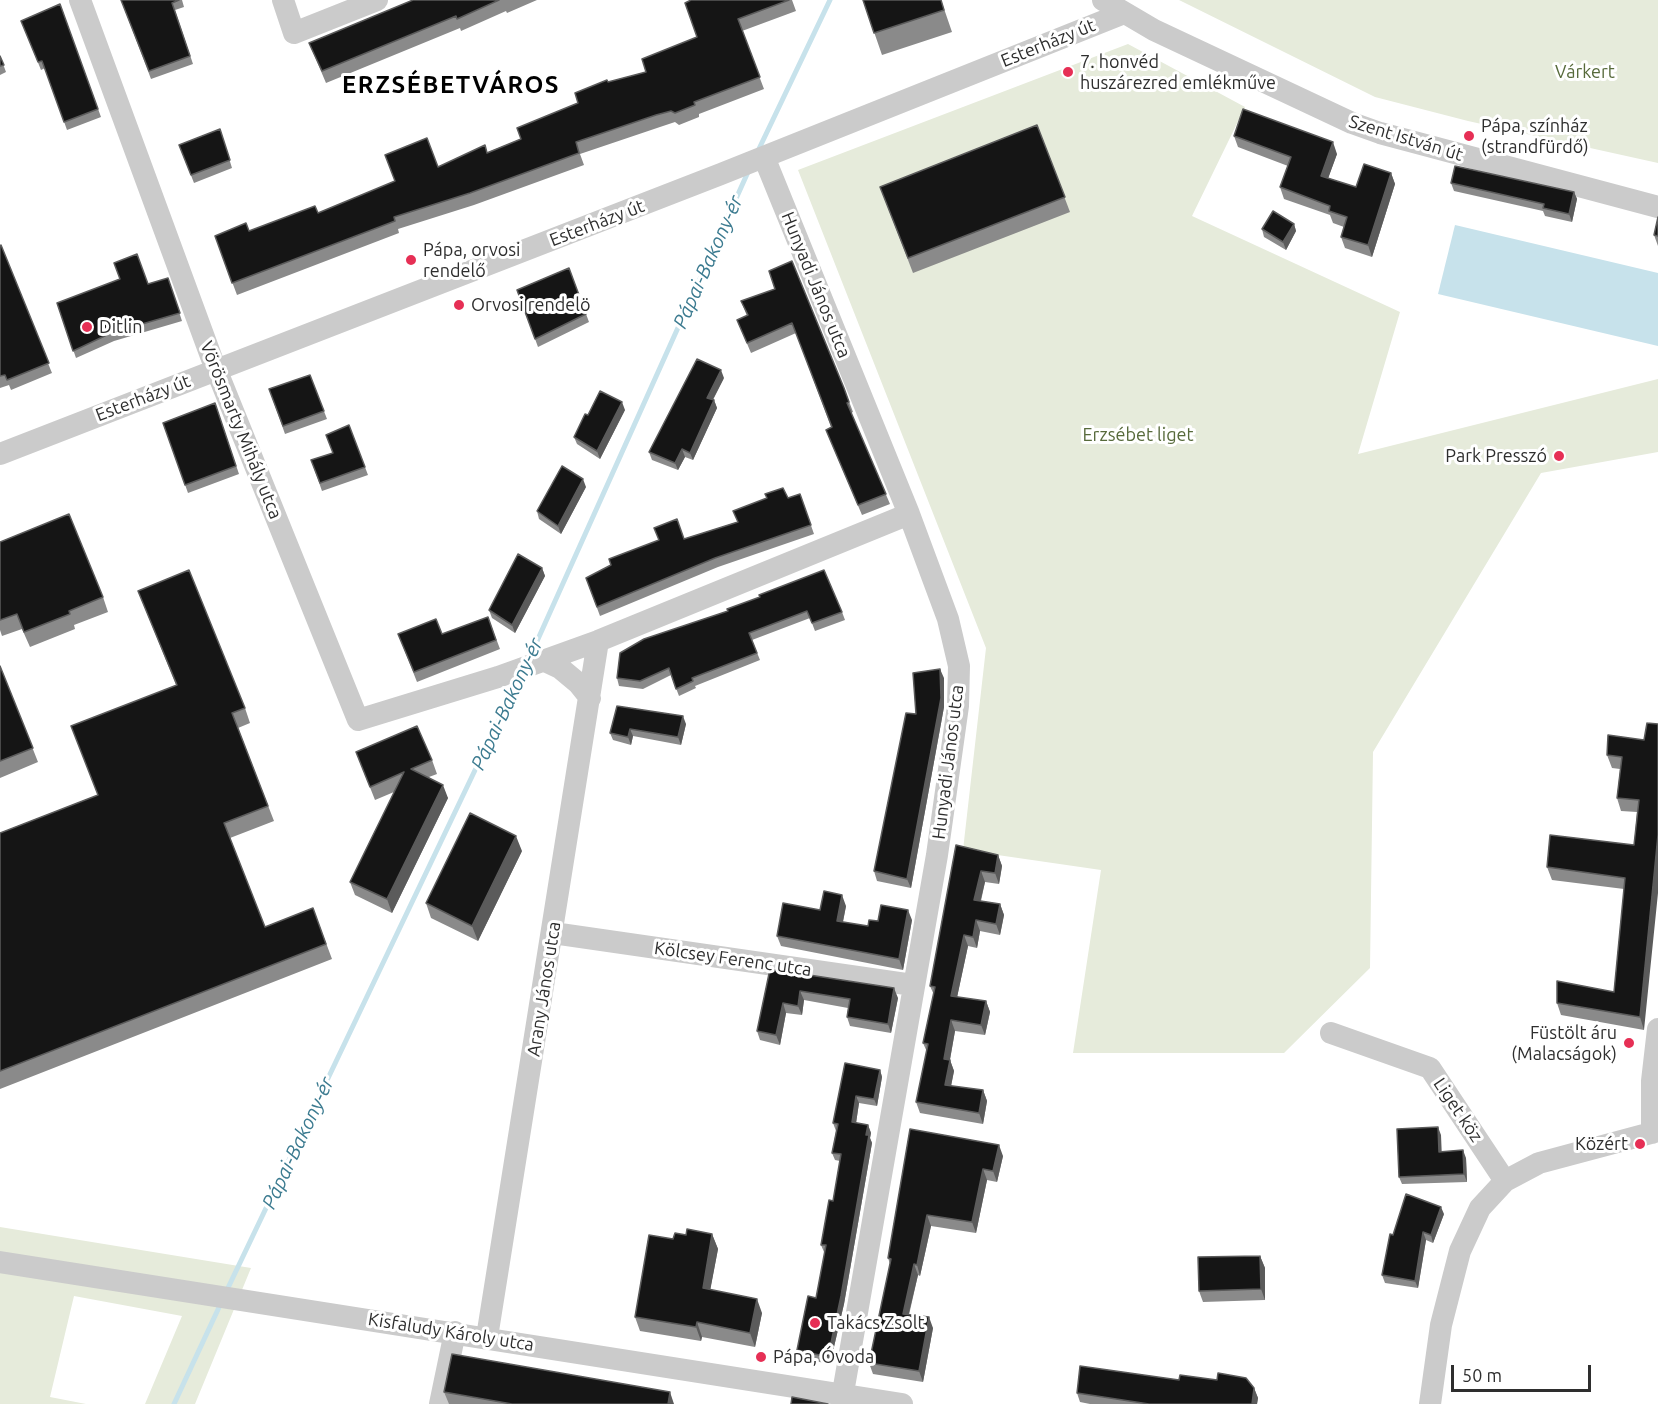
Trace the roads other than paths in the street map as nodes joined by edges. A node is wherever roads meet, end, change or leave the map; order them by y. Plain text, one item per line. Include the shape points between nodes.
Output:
1 (80, 0) edge
2 (283, 0) edge
3 (377, 0) edge
4 (1103, 0) edge
5 (1124, 13) junction
6 (763, 157) junction
7 (1658, 207) edge
8 (216, 370) junction
9 (0, 454) edge
10 (909, 514) junction
11 (598, 640) junction
12 (543, 660) junction
13 (590, 698) junction
14 (553, 933) junction
15 (913, 985) junction
16 (1658, 1029) edge
17 (1330, 1033) dead end
18 (1655, 1132) edge
19 (1505, 1180) junction
20 (0, 1262) edge
21 (455, 1332) junction
22 (487, 1337) junction
23 (841, 1399) edge
24 (440, 1404) edge
25 (902, 1404) edge
26 (1430, 1404) edge

1 - 8 street, Vörösmarty Mihály utca
2 - 3 street via 294,33
4 - 5 street, Szent István út
5 - 6 street, Esterházy út
5 - 7 street, Szent István út via 1330,114 1371,130
6 - 8 street, Esterházy út
6 - 10 street, Hunyadi János utca
8 - 9 street, Esterházy út
8 - 12 street, Vörösmarty Mihály utca via 358,720
10 - 11 street
10 - 15 street, Hunyadi János utca via 956,645 960,686 937,855
11 - 12 street
11 - 13 street, Arany János utca
12 - 13 street via 560,668
13 - 14 street, Arany János utca
14 - 15 street, Kölcsey Ferenc utca
14 - 22 street, Arany János utca
15 - 23 street, Hunyadi János utca
16 - 18 street via 1652,1081
17 - 19 street, Liget köz via 1430,1068
18 - 19 street via 1539,1162
19 - 26 street via 1480,1208 1460,1251 1442,1325
20 - 21 street, Kisfaludy Károly utca
21 - 22 street, Kisfaludy Károly utca
21 - 24 street
22 - 23 street, Kisfaludy Károly utca
23 - 25 street, Kisfaludy Károly utca

